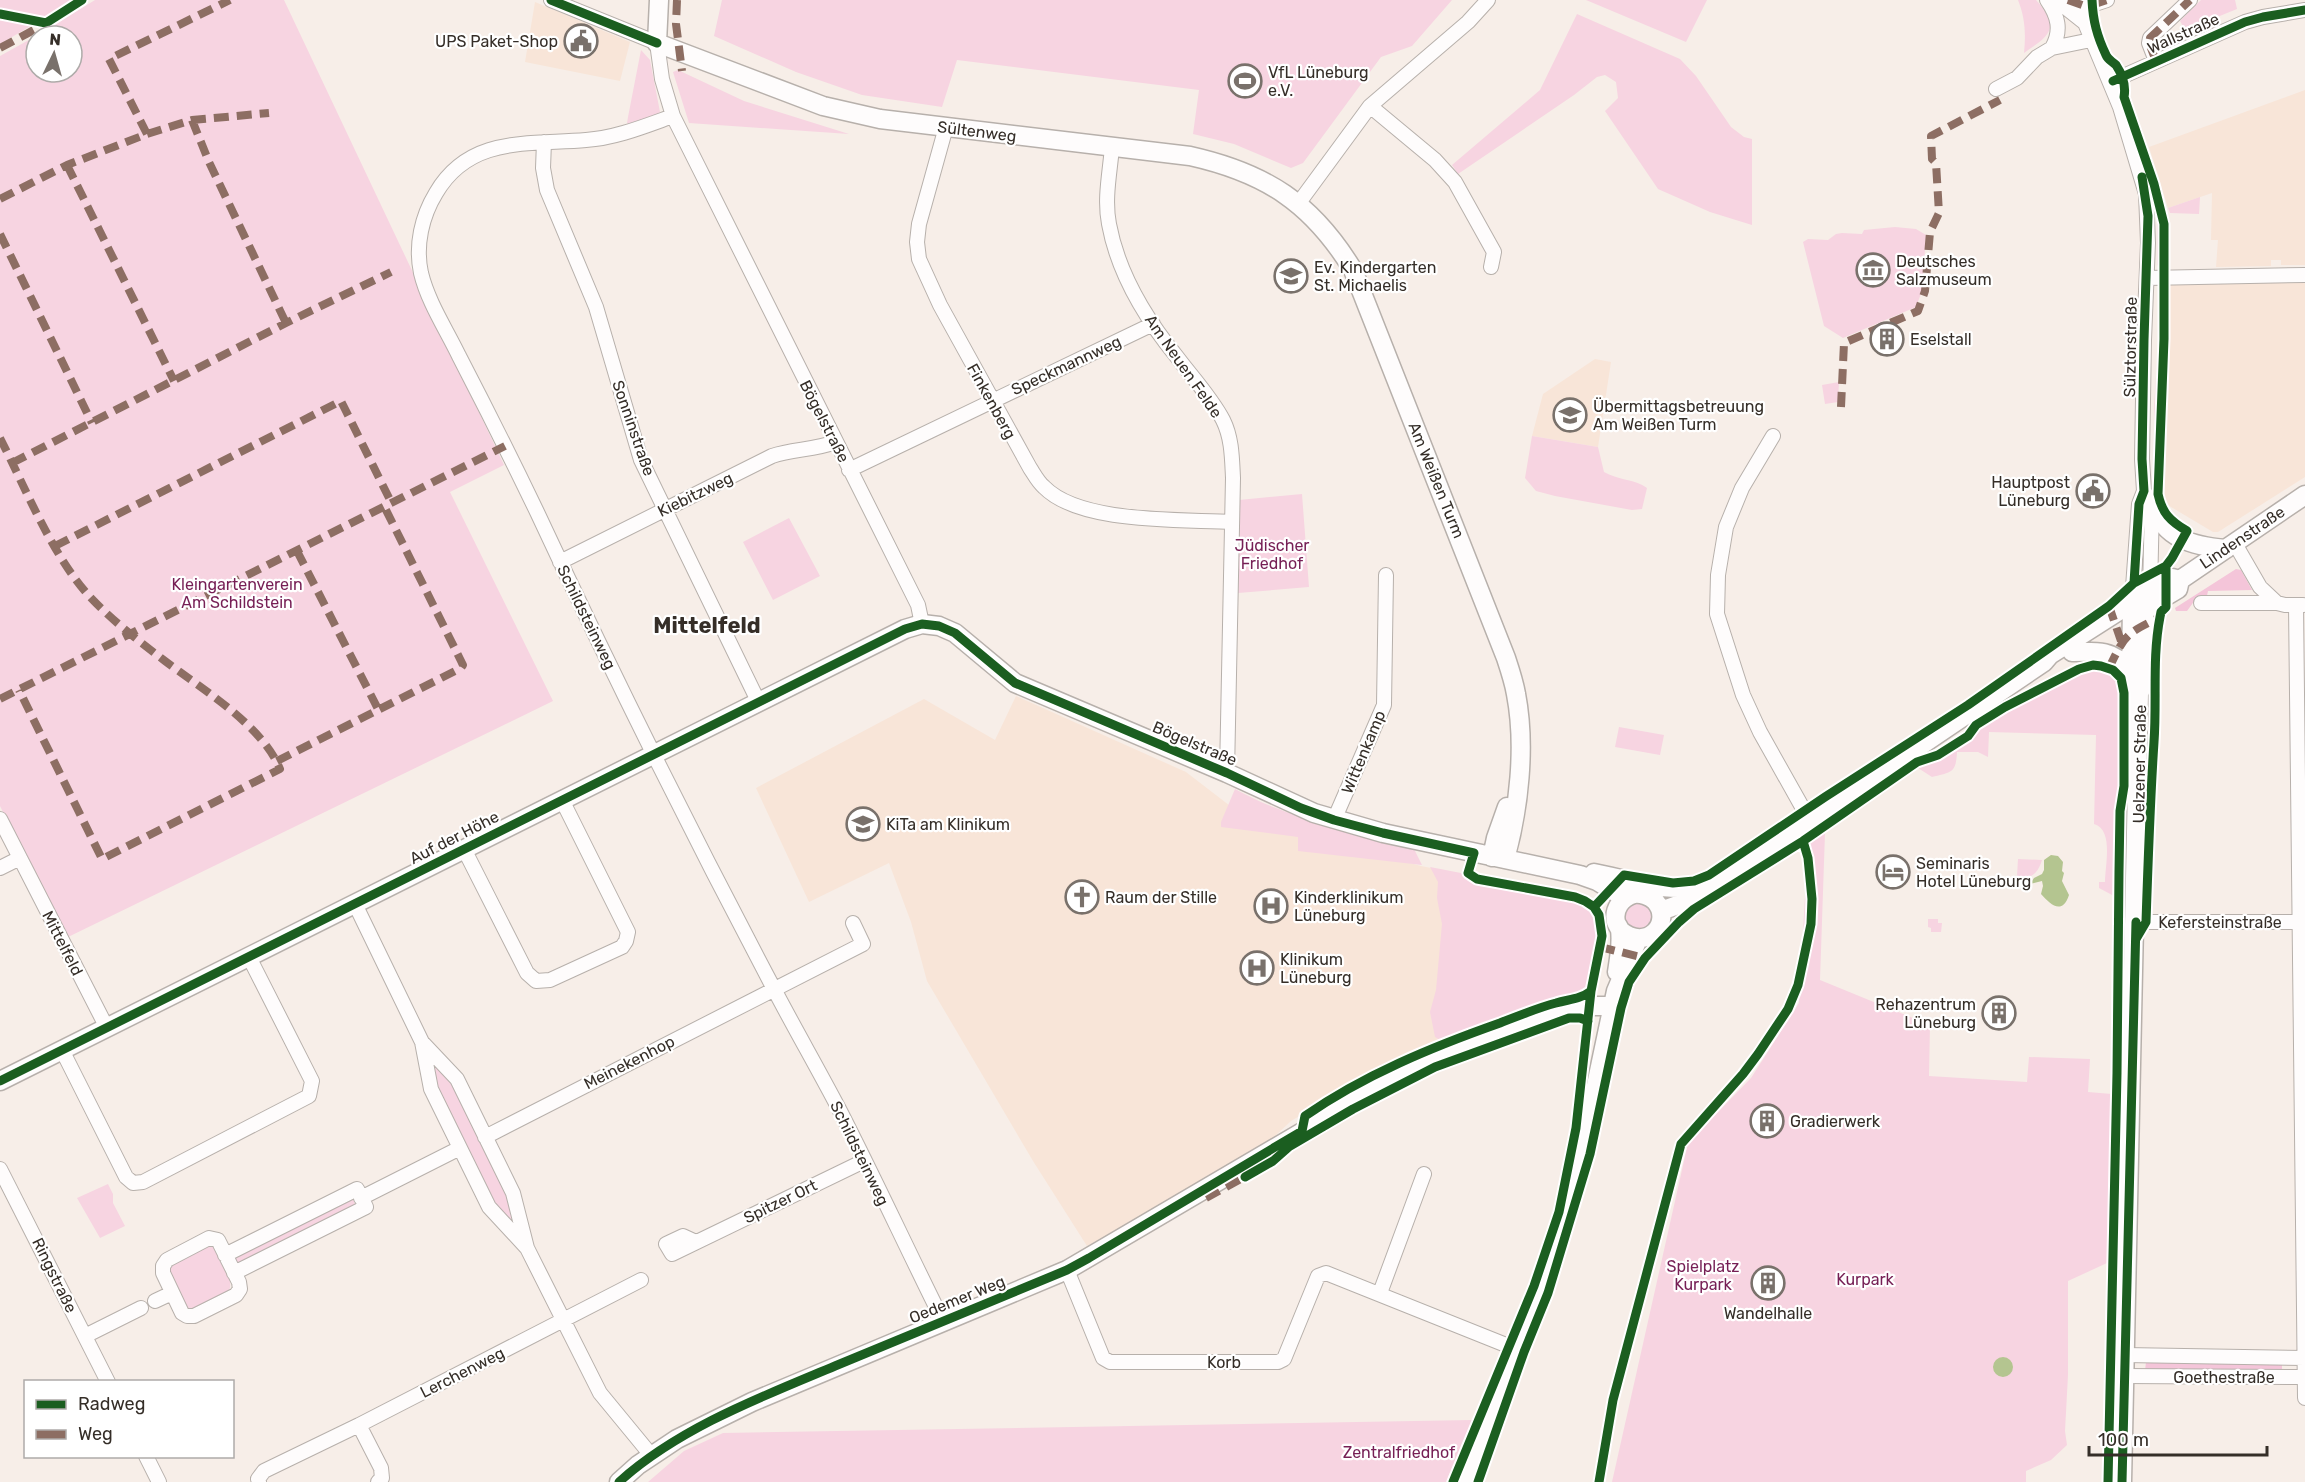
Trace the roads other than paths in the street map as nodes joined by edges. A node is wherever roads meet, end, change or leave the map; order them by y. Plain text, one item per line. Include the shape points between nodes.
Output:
1 (551, 0) edge
2 (659, 0) edge
3 (1488, 0) edge
4 (2047, 0) edge
5 (2056, 0) edge
6 (2107, 0) edge
7 (2190, 0) edge
8 (2083, 3) edge
9 (2305, 10) edge
10 (2085, 23) junction
11 (2091, 40) junction
12 (657, 44) junction
13 (2052, 48) junction
14 (2156, 62) junction
15 (2110, 82) junction
16 (1996, 89) dead end
17 (1370, 106) junction
18 (673, 116) junction
19 (946, 127) junction
20 (544, 142) junction
21 (1112, 147) junction
22 (1298, 204) junction
23 (1491, 267) dead end
24 (2305, 275) edge
25 (2147, 278) junction
26 (1153, 324) junction
27 (991, 400) junction
28 (1773, 436) dead end
29 (835, 442) junction
30 (849, 470) junction
31 (2305, 495) edge
32 (2148, 498) junction
33 (664, 509) junction
34 (1232, 522) junction
35 (2230, 546) junction
36 (560, 562) junction
37 (1386, 575) dead end
38 (2200, 603) dead end
39 (2277, 603) junction
40 (2140, 604) junction
41 (2300, 605) edge
42 (922, 624) junction
43 (2072, 652) junction
44 (2044, 662) junction
45 (2130, 671) junction
46 (2139, 693) junction
47 (759, 703) junction
48 (655, 754) junction
49 (1227, 773) junction
50 (562, 800) junction
51 (0, 819) edge
52 (1334, 820) junction
53 (1810, 821) junction
54 (464, 849) junction
55 (1502, 853) junction
56 (20, 858) junction
57 (0, 868) edge
58 (1575, 871) junction
59 (1727, 876) junction
60 (355, 904) junction
61 (1621, 904) junction
62 (1661, 911) junction
63 (2141, 922) junction
64 (2303, 922) edge
65 (853, 923) dead end
66 (1620, 930) junction
67 (1638, 939) junction
68 (249, 957) junction
69 (773, 988) junction
70 (1614, 999) junction
71 (107, 1028) junction
72 (422, 1042) junction
73 (62, 1050) junction
74 (0, 1081) edge
75 (485, 1137) junction
76 (460, 1148) junction
77 (864, 1161) junction
78 (0, 1169) edge
79 (1424, 1174) dead end
80 (361, 1198) junction
81 (696, 1242) dead end
82 (527, 1248) junction
83 (225, 1255) junction
84 (1066, 1270) junction
85 (234, 1273) junction
86 (641, 1280) dead end
87 (172, 1293) junction
88 (1380, 1293) junction
89 (155, 1301) dead end
90 (141, 1308) dead end
91 (564, 1319) junction
92 (943, 1321) junction
93 (85, 1336) junction
94 (1516, 1349) junction
95 (2125, 1355) junction
96 (2305, 1358) edge
97 (2125, 1376) junction
98 (2305, 1377) edge
99 (107, 1380) edge
100 (2305, 1398) edge
101 (359, 1425) junction
102 (651, 1455) junction
103 (147, 1458) edge
104 (159, 1482) edge
105 (259, 1482) edge
106 (378, 1482) edge
107 (620, 1482) edge
108 (1464, 1482) edge
109 (2122, 1482) edge

1 - 12 street
2 - 12 street
3 - 17 street via 1468,22
4 - 13 street via 2059,25
5 - 10 street
6 - 8 street via 2092,6
7 - 14 street via 2150,38
8 - 10 street, Sülztorstraße
9 - 14 street, Wallstraße via 2255,19
10 - 11 street, Sülztorstraße
11 - 13 street
11 - 15 street, Sülztorstraße
12 - 18 street, Bögelstraße
12 - 19 street, Sültenweg via 823,106 880,119
13 - 16 street via 2017,78
14 - 15 street, Wallstraße
15 - 25 street, Sülztorstraße via 2146,194
17 - 22 street
17 - 23 street via 1435,160 1455,182 1494,252
18 - 20 street via 616,135
18 - 29 street, Bögelstraße
19 - 21 street, Sültenweg
19 - 27 street, Finkenberg via 919,224 919,259
20 - 33 street, Sonninstraße via 547,190 596,307 634,442
20 - 36 street, Schildsteinweg via 500,146 473,156 451,172 426,211 419,240 425,285
21 - 22 street, Sültenweg via 1220,162 1258,177
21 - 26 street, Am Neuen Felde via 1108,222 1124,271
22 - 55 street, Am Weißen Turm via 1324,228 1353,270 1506,658 1516,692 1521,736 1518,778 1496,838
24 - 25 street
25 - 32 street, Sülztorstraße via 2142,459
26 - 27 street, Speckmannweg
26 - 34 street, Am Neuen Felde via 1222,419 1229,436
27 - 30 street, Speckmannweg
27 - 34 street, Finkenberg via 1044,488 1062,500 1110,515
28 - 53 street via 1742,488 1726,527 1718,575 1717,614 1752,714
29 - 30 street, Bögelstraße
29 - 33 street, Kiebitzweg via 772,456
30 - 42 street, Bögelstraße via 918,605
31 - 35 street, Lindenstraße
32 - 35 street via 2166,529 2182,540
32 - 40 street, Sülztorstraße via 2152,549
32 - 40 street, Sülztorstraße via 2139,504
33 - 36 street, Kiebitzweg
33 - 47 street, Sonninstraße
34 - 49 street, Am Neuen Felde
35 - 39 street
35 - 40 street, Lindenstraße via 2180,580 2172,578
36 - 48 street, Schildsteinweg
37 - 52 street, Wittenkamp via 1384,705
38 - 39 street
39 - 41 street
40 - 43 street
40 - 44 street via 2113,616
40 - 45 street, Uelzener Straße
40 - 46 street, Uelzener Straße via 2146,680
41 - 64 street
42 - 47 street, Auf der Höhe
42 - 49 street, Bögelstraße via 955,633 1016,683
43 - 44 street via 2056,661
43 - 45 street via 2107,653 2120,659
44 - 53 street
45 - 46 street, Uelzener Straße
46 - 63 street, Uelzener Straße
47 - 48 street, Auf der Höhe
48 - 50 street, Auf der Höhe
48 - 69 street, Schildsteinweg
49 - 52 street, Bögelstraße
50 - 54 street, Auf der Höhe
50 - 54 street, Auf der Höhe via 627,932 622,947 550,980 536,981 527,973
51 - 56 street, Mittelfeld
52 - 55 street, Bögelstraße
53 - 59 street
54 - 60 street, Auf der Höhe
55 - 58 street, Bögelstraße
55 - 61 street, Bögelstraße via 1499,867 1506,871 1592,892
56 - 57 street
56 - 71 street, Mittelfeld
58 - 59 street, Bögelstraße via 1666,888 1700,886
58 - 61 street, Bögelstraße via 1597,881
59 - 62 street via 1694,899
60 - 68 street, Auf der Höhe
60 - 72 street
61 - 62 street via 1635,894 1647,895
61 - 66 street via 1616,921
62 - 67 street via 1656,931
63 - 64 street, Kefersteinstraße
63 - 95 street, Uelzener Straße
64 - 96 street
65 - 69 street via 862,944
66 - 67 street
66 - 70 street
67 - 70 street
68 - 71 street, Auf der Höhe
68 - 73 street via 312,1081 309,1096 143,1182 126,1177
69 - 75 street, Meinekenhop
69 - 77 street, Schildsteinweg
70 - 84 street, Oedemer Weg via 1563,1012 1389,1081
70 - 94 street via 1565,1215
71 - 73 street, Auf der Höhe
72 - 75 street via 457,1079
72 - 76 street via 431,1089
73 - 74 street, Auf der Höhe
75 - 82 street via 513,1193
76 - 80 street
76 - 82 street via 489,1207
77 - 81 street, Spitzer Ort
77 - 92 street, Schildsteinweg
78 - 93 street, Ringstraße
79 - 88 street
80 - 83 street via 357,1189
80 - 85 street via 366,1208
82 - 91 street
83 - 85 street
83 - 87 street via 218,1240 209,1238 167,1260 163,1273
84 - 88 street, Korb via 1103,1358 1110,1362 1278,1362 1284,1359 1318,1276 1326,1273
84 - 92 street, Oedemer Weg
85 - 87 street via 240,1289 236,1295 194,1316 182,1313
86 - 91 street
87 - 89 street
88 - 94 street, Korb
90 - 93 street
91 - 101 street, Lerchenweg
91 - 102 street via 600,1393
92 - 102 street, Oedemer Weg via 790,1385
93 - 99 street, Ringstraße
94 - 108 street
95 - 96 street, Goethestraße
95 - 97 street, Uelzener Straße
96 - 98 street
97 - 98 street, Goethestraße
97 - 109 street, Uelzener Straße
98 - 100 street
101 - 105 street, Lerchenweg via 264,1471
101 - 106 street via 381,1468 382,1478
102 - 107 street, Oedemer Weg
103 - 104 street

